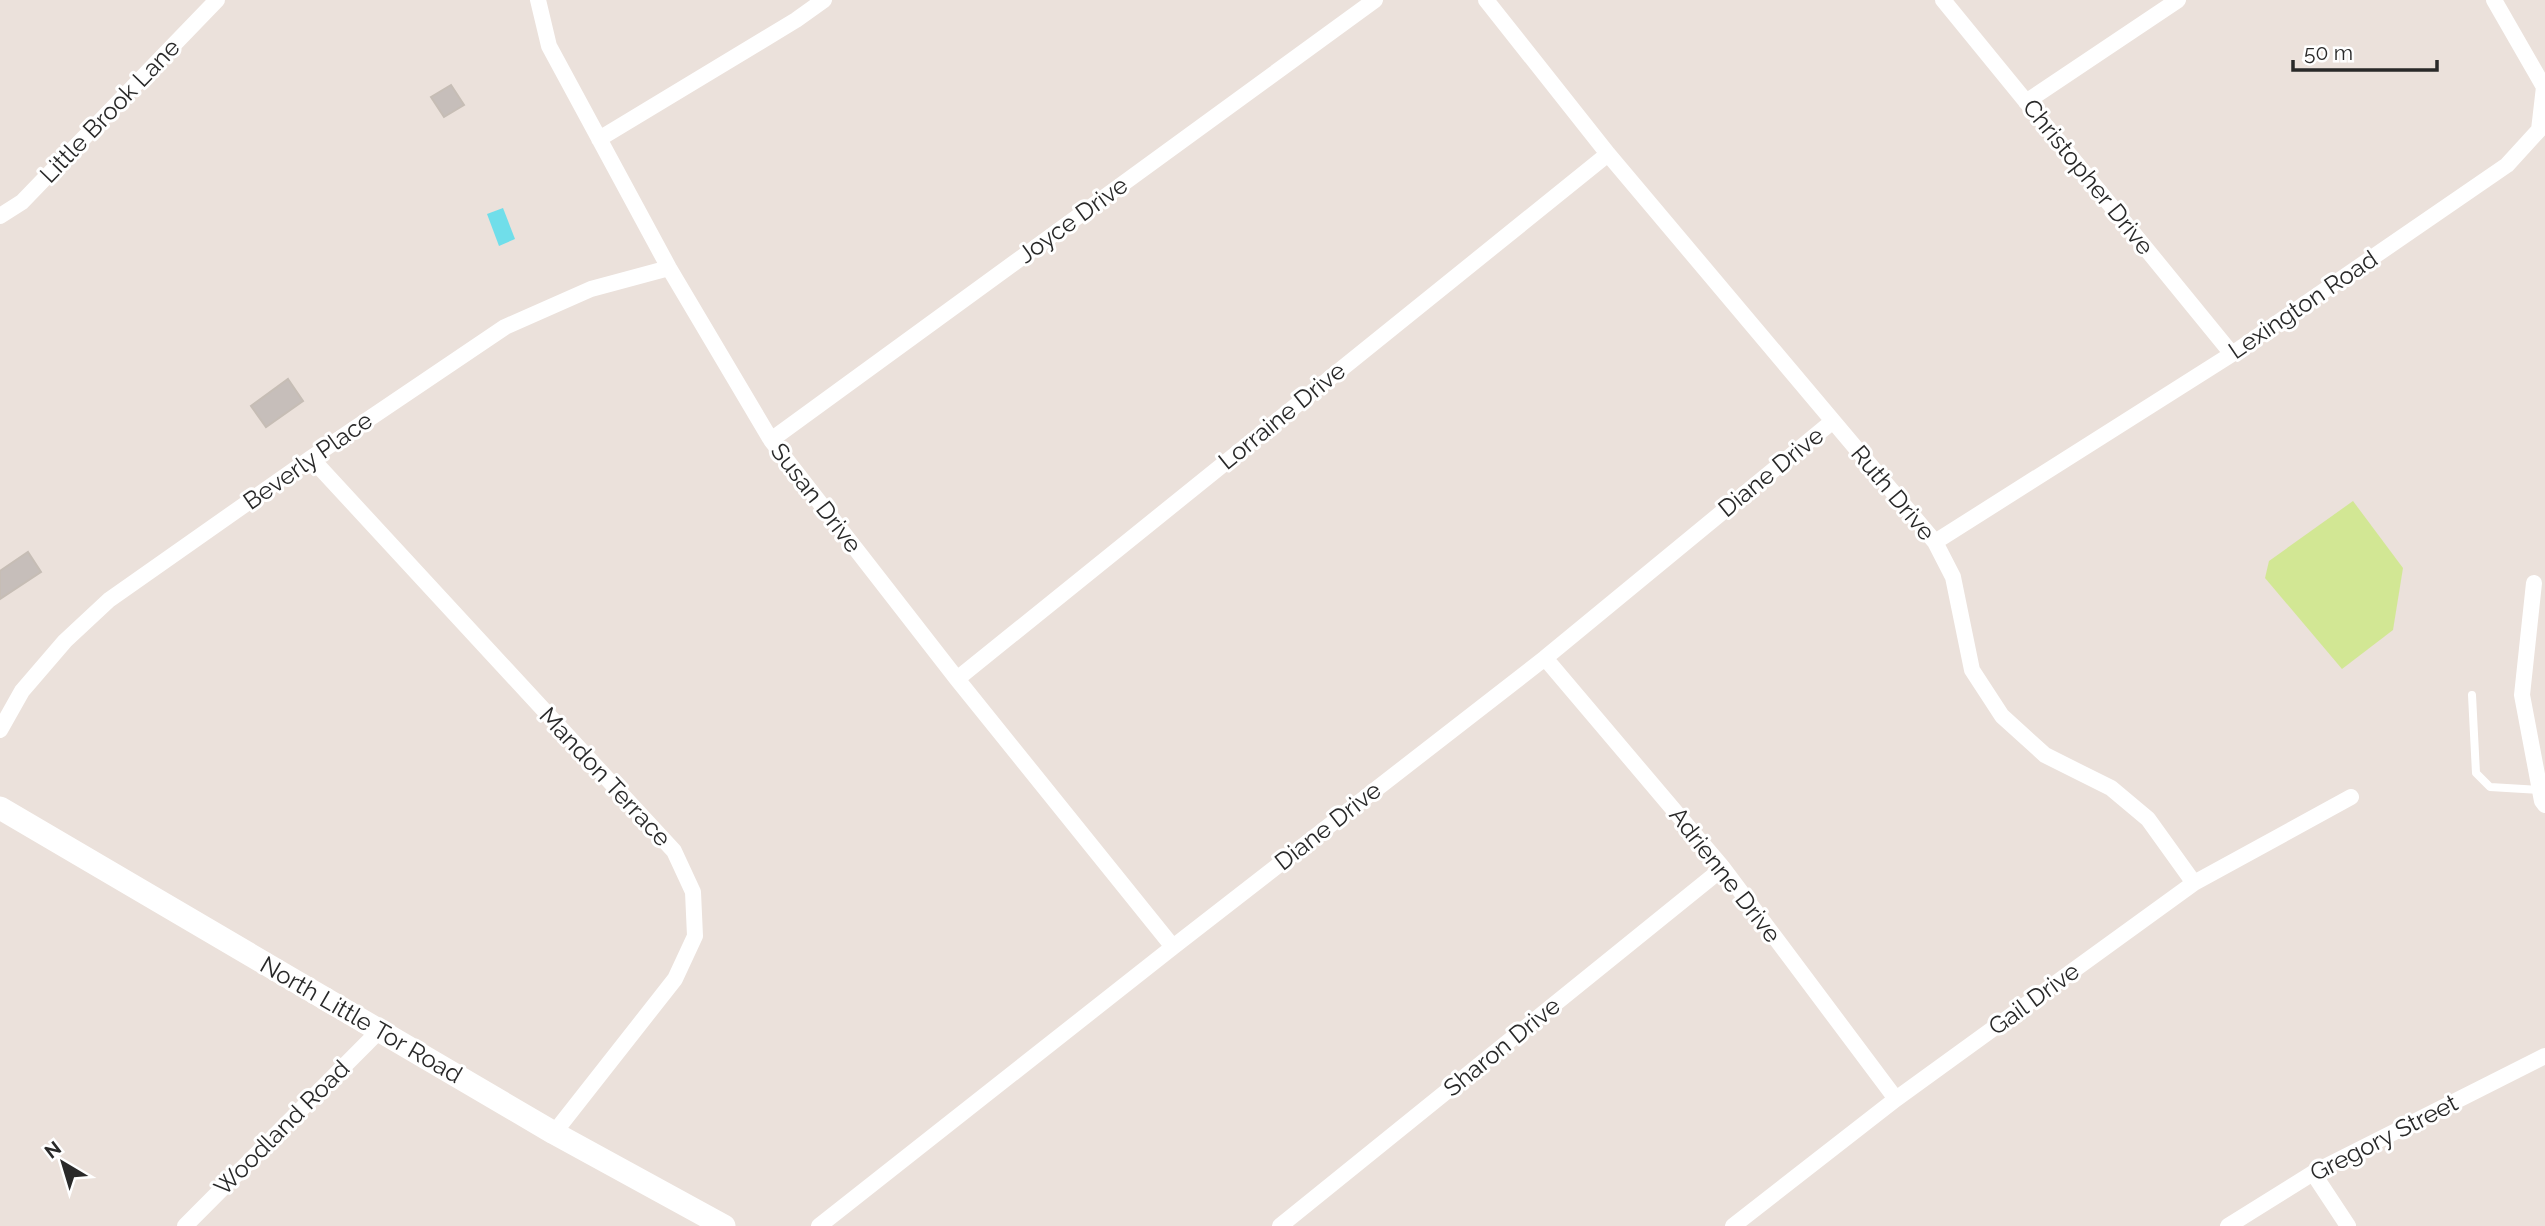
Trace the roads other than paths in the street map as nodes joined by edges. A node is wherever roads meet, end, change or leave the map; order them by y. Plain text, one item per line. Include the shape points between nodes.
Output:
1 (217, 0) edge
2 (538, 0) edge
3 (824, 0) edge
4 (1375, 0) edge
5 (1486, 0) edge
6 (1943, 0) edge
7 (2178, 0) edge
8 (2494, 0) edge
9 (2026, 102) junction
10 (598, 139) junction
11 (1608, 154) junction
12 (0, 216) edge
13 (669, 268) junction
14 (2232, 354) junction
15 (1833, 421) junction
16 (771, 440) junction
17 (311, 458) junction
18 (1935, 542) junction
19 (2537, 581) dead end
20 (1545, 658) junction
21 (957, 679) junction
22 (2472, 695) dead end
23 (0, 730) edge
24 (2542, 788) edge
25 (2351, 797) dead end
26 (0, 808) edge
27 (1723, 868) junction
28 (2194, 884) junction
29 (1173, 947) junction
30 (379, 1031) junction
31 (2545, 1056) edge
32 (1896, 1099) junction
33 (554, 1133) junction
34 (2313, 1173) junction
35 (185, 1226) edge
36 (724, 1226) edge
37 (819, 1226) edge
38 (1280, 1226) edge
39 (1733, 1226) edge
40 (2228, 1226) edge
41 (2348, 1226) edge

1 - 12 street, Little Brook Lane via 22,202
2 - 10 street, Susan Drive via 549,46
3 - 10 street
4 - 16 street, Joyce Drive
5 - 11 street, Ruth Drive
6 - 9 street, Christopher Drive
7 - 9 street
8 - 14 street, Lexington Road via 2544,87 2539,130 2507,165
9 - 14 street, Christopher Drive
10 - 13 street, Susan Drive
11 - 15 street, Ruth Drive
11 - 21 street, Lorraine Drive
13 - 16 street, Susan Drive
13 - 17 street, Beverly Place via 591,289 505,327
14 - 18 street, Lexington Road
15 - 18 street, Ruth Drive
15 - 20 street, Diane Drive
16 - 21 street, Susan Drive
17 - 23 street, Beverly Place via 109,600 22,691
17 - 33 street, Mandon Terrace via 674,851 693,892 695,936 675,979
18 - 28 street, Ruth Drive via 1953,578 1972,670 2002,716 2045,755 2111,788 2148,819
19 - 24 street via 2522,695
20 - 27 street, Adrienne Drive
20 - 29 street, Diane Drive
21 - 29 street, Susan Drive
22 - 24 lane via 2476,773 2490,787
25 - 28 street, Gail Drive
26 - 30 street, North Little Tor Road
27 - 32 street, Adrienne Drive
27 - 38 street, Sharon Drive
28 - 32 street, Gail Drive
29 - 37 street, Diane Drive
30 - 33 street, North Little Tor Road
30 - 35 street, Woodland Road
31 - 34 street, Gregory Street
32 - 39 street, Gail Drive
33 - 36 street, North Little Tor Road
34 - 40 street, Gregory Street
34 - 41 street

